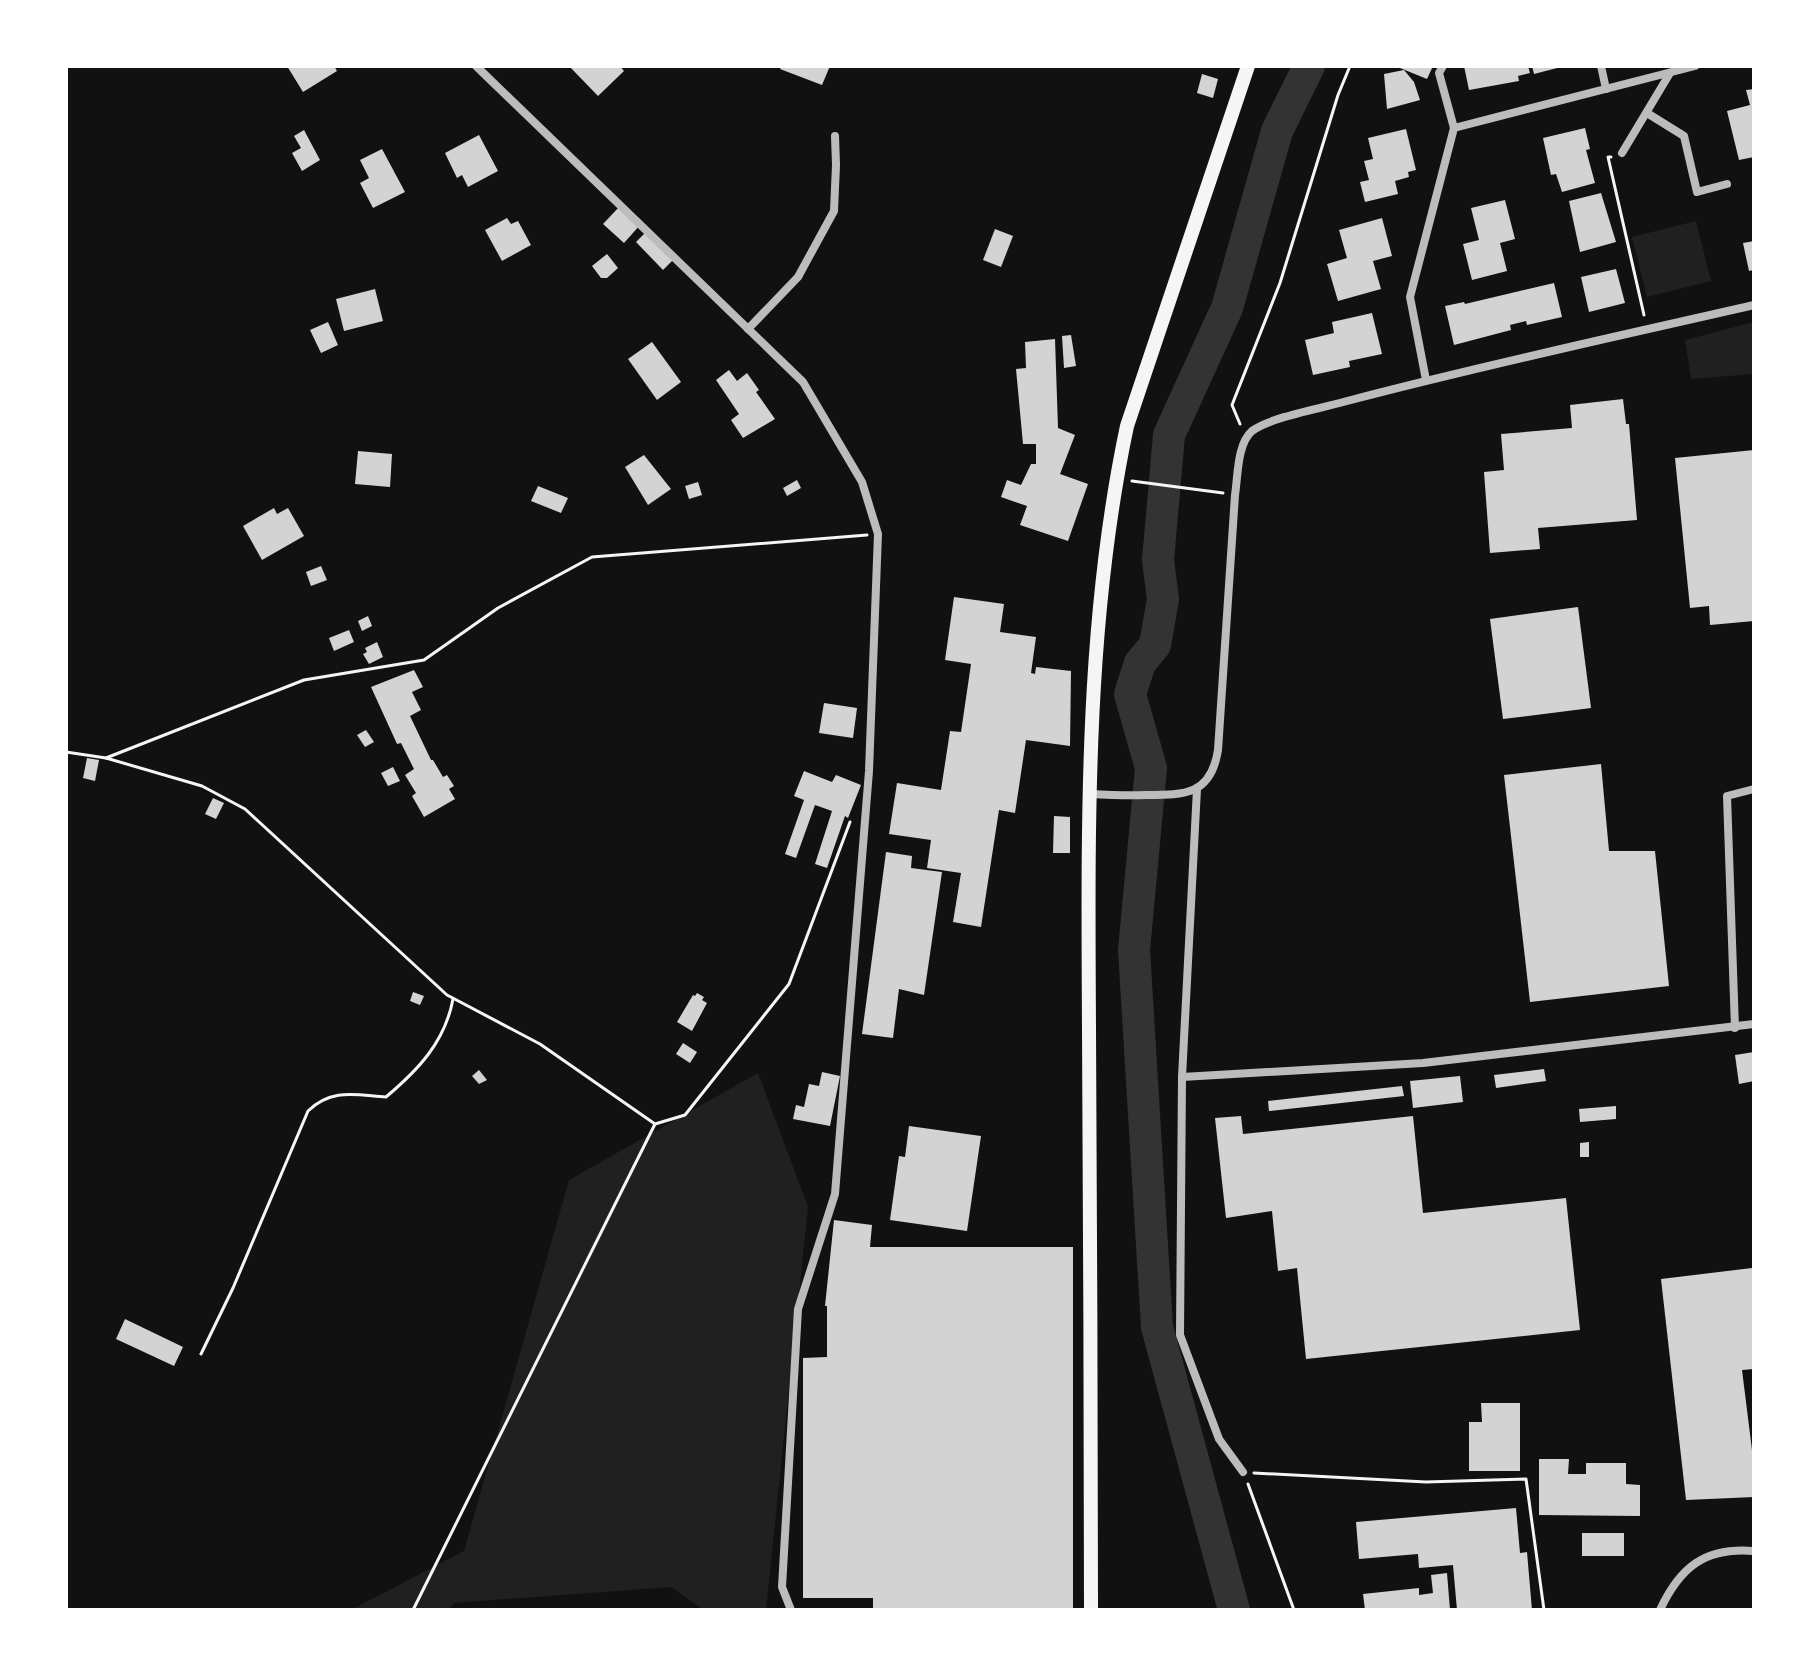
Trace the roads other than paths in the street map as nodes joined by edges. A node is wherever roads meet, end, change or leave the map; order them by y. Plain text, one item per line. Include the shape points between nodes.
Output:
1 (476, 66) edge
2 (1248, 66) edge
3 (1443, 66) edge
4 (1601, 66) edge
5 (1695, 66) edge
6 (1670, 73) junction
7 (1606, 89) junction
8 (1647, 113) junction
9 (1454, 128) junction
10 (835, 136) dead end
11 (1622, 153) road end
12 (1727, 184) dead end
13 (1754, 305) edge
14 (748, 329) junction
15 (1426, 380) junction
16 (1197, 789) junction
17 (1754, 789) edge
18 (1088, 794) junction
19 (1754, 1024) edge
20 (1735, 1028) junction
21 (1182, 1077) junction
22 (1243, 1472) road end
23 (1754, 1551) edge
24 (791, 1610) edge
25 (1091, 1610) edge
26 (1660, 1610) edge

1 - 14 street
2 - 18 main road via 1127,426 1098,616
3 - 9 street via 1439,73
4 - 7 street
5 - 6 street
6 - 7 street
6 - 8 street
7 - 9 street
8 - 11 street
8 - 12 street via 1684,136 1697,192
9 - 15 street via 1410,297
10 - 14 street via 834,211 798,277
13 - 15 street
14 - 24 street via 803,382 817,403 862,482 878,534 869,771 835,1194 798,1309 782,1587
15 - 16 street via 1287,417 1246,438 1235,495 1218,750 1211,774
16 - 18 street via 1180,795
16 - 21 street
17 - 20 street via 1727,796
18 - 25 main road
19 - 20 street
20 - 21 street via 1423,1063
21 - 22 street via 1180,1335 1219,1439
23 - 26 street via 1702,1558 1676,1581

